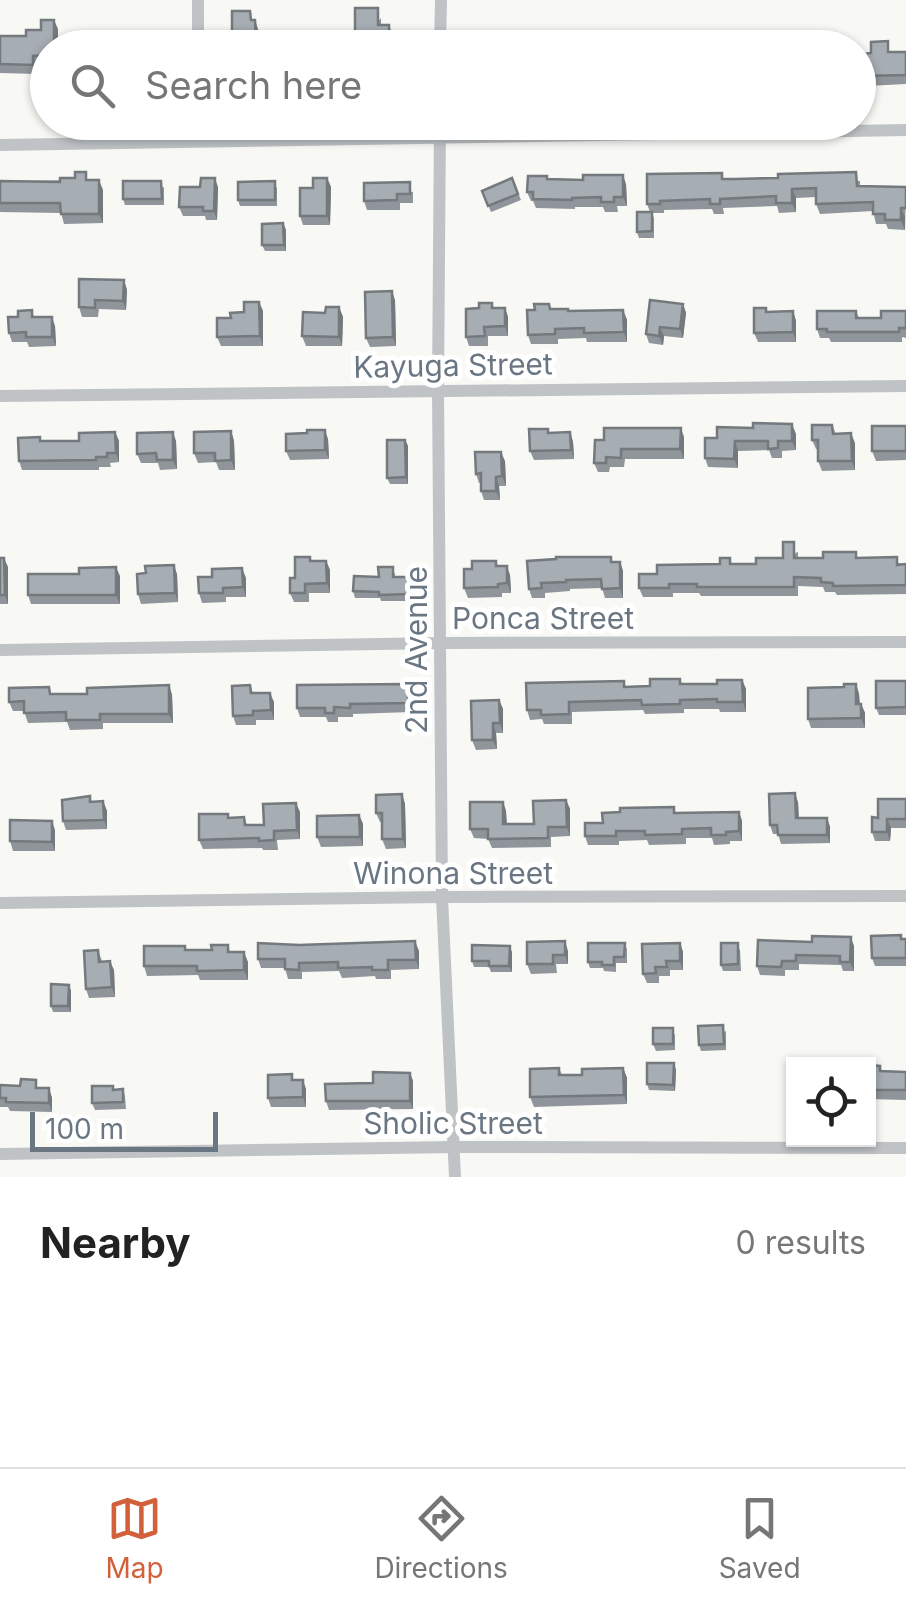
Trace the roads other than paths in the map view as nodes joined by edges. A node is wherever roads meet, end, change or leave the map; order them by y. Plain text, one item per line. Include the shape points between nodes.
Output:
1 (198, 0) edge
2 (440, 0) edge
3 (198, 30) edge
4 (440, 30) edge
5 (906, 130) edge
6 (876, 131) edge
7 (359, 140) edge
8 (440, 140) edge
9 (197, 142) joint
10 (0, 145) edge
11 (906, 386) edge
12 (438, 390) junction
13 (0, 396) edge
14 (906, 642) edge
15 (442, 643) junction
16 (0, 650) edge
17 (906, 896) edge
18 (442, 897) junction
19 (0, 903) edge
20 (455, 1148) junction
21 (906, 1148) edge
22 (0, 1154) edge
23 (455, 1177) edge

1 - 3 street
2 - 4 street
5 - 6 street
7 - 9 street
8 - 12 street, 2nd Avenue
9 - 10 street
11 - 12 street, Kayuga Street
12 - 13 street, Kayuga Street
12 - 15 street, 2nd Avenue
14 - 15 street, Ponca Street
15 - 16 street, Ponca Street
15 - 18 street, 2nd Avenue
17 - 18 street, Winona Street
18 - 19 street, Winona Street
18 - 20 street, 2nd Avenue
20 - 21 street, Sholic Street
20 - 22 street, Sholic Street
20 - 23 street, 2nd Avenue

